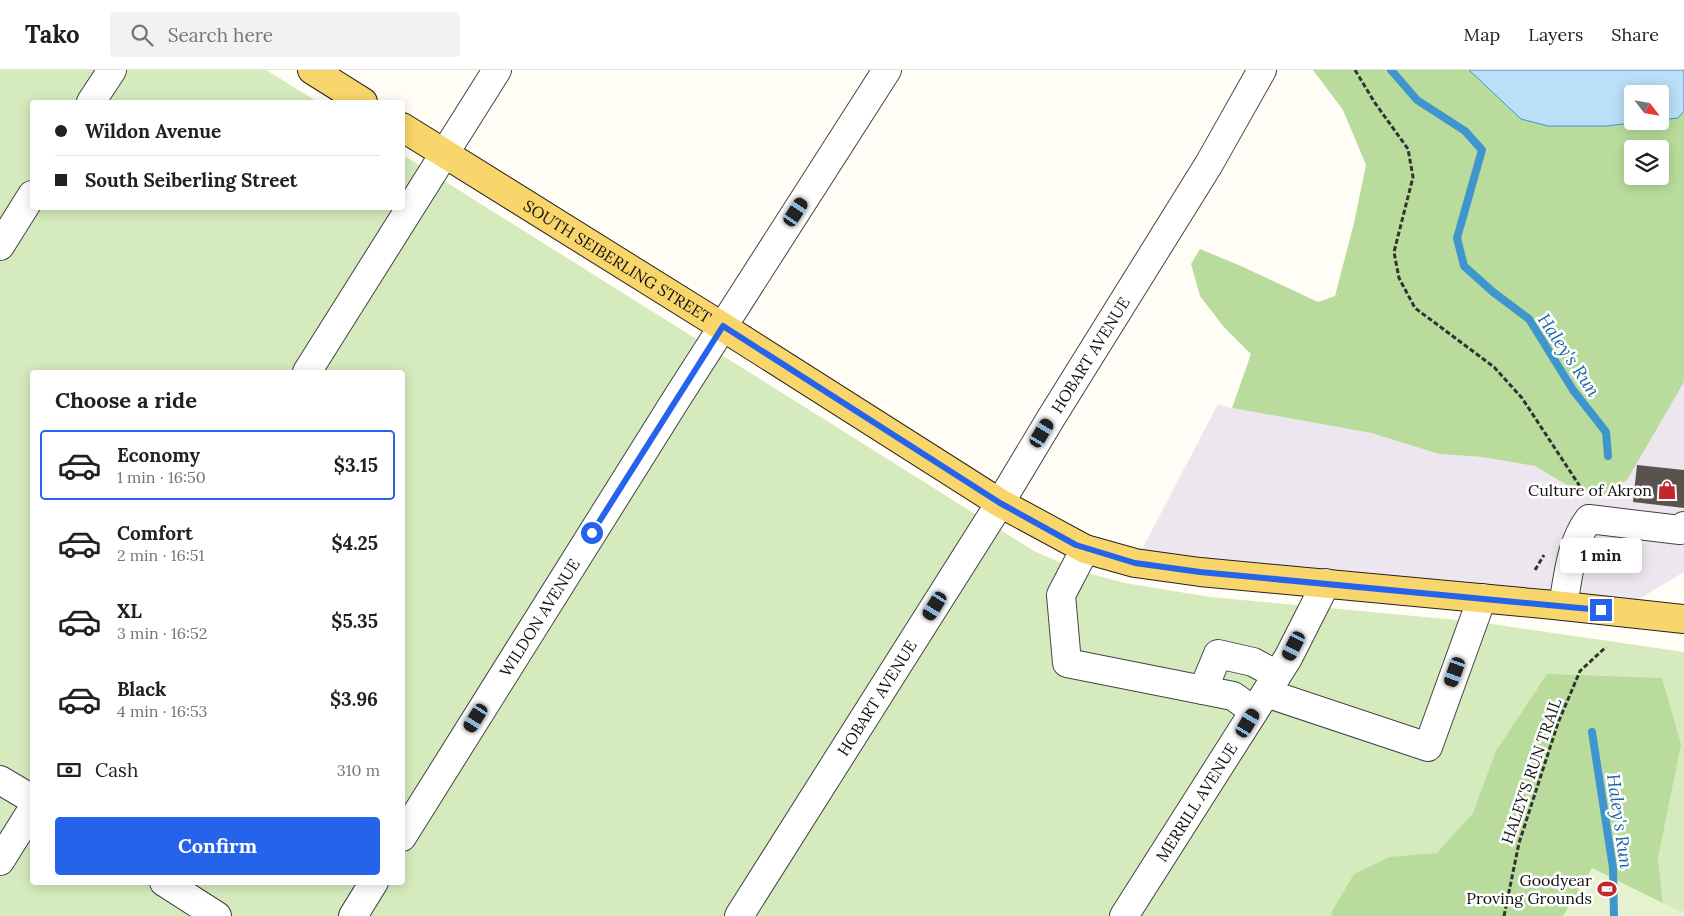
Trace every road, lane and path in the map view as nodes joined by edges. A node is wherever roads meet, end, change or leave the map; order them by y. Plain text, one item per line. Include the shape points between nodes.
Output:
1 (112, 70) edge
2 (312, 70) edge
3 (497, 70) edge
4 (887, 70) edge
5 (1262, 70) edge
6 (1355, 70) edge
7 (92, 100) edge
8 (360, 100) edge
9 (405, 129) edge
10 (444, 153) junction
11 (30, 198) edge
12 (0, 246) edge
13 (723, 326) junction
14 (308, 370) edge
15 (1576, 496) dead end
16 (1000, 503) junction
17 (1684, 526) edge
18 (1085, 549) junction
19 (1544, 554) dead end
20 (1536, 570) dead end
21 (1326, 583) junction
22 (1482, 598) junction
23 (1563, 606) junction
24 (1684, 619) edge
25 (1606, 647) dead end
26 (1203, 690) junction
27 (1266, 693) junction
28 (0, 780) edge
29 (30, 798) edge
30 (30, 813) edge
31 (405, 832) edge
32 (0, 861) edge
33 (169, 885) edge
34 (372, 885) edge
35 (217, 916) edge
36 (353, 916) edge
37 (739, 916) edge
38 (1124, 916) edge
39 (1504, 916) edge

1 - 7 street
2 - 8 main road
3 - 10 street
4 - 13 street, WILDON AVENUE
5 - 16 street, HOBART AVENUE via 1209,164
6 - 15 path via 1408,149 1413,177 1394,252 1399,278 1415,308 1494,367 1522,398 1581,488
9 - 10 main road, SOUTH SEIBERLING STREET
10 - 13 main road, SOUTH SEIBERLING STREET
10 - 14 street
11 - 12 street
13 - 16 main road, SOUTH SEIBERLING STREET
13 - 31 street, WILDON AVENUE
16 - 18 main road, SOUTH SEIBERLING STREET
16 - 37 street, HOBART AVENUE
17 - 23 street via 1680,530 1589,519 1581,529
18 - 21 main road, SOUTH SEIBERLING STREET via 1135,563
18 - 26 street via 1061,595 1067,663
19 - 20 path
21 - 22 main road, SOUTH SEIBERLING STREET
21 - 27 street, MERRILL AVENUE via 1288,658
22 - 23 main road, SOUTH SEIBERLING STREET
22 - 27 street via 1428,747
23 - 24 main road, SOUTH SEIBERLING STREET
25 - 39 path, HALEY'S RUN TRAIL via 1580,671 1558,724 1519,843
26 - 27 street via 1233,696
26 - 27 street via 1218,654 1253,662
27 - 38 street, MERRILL AVENUE
28 - 29 street
30 - 32 street
33 - 35 street
34 - 36 street

